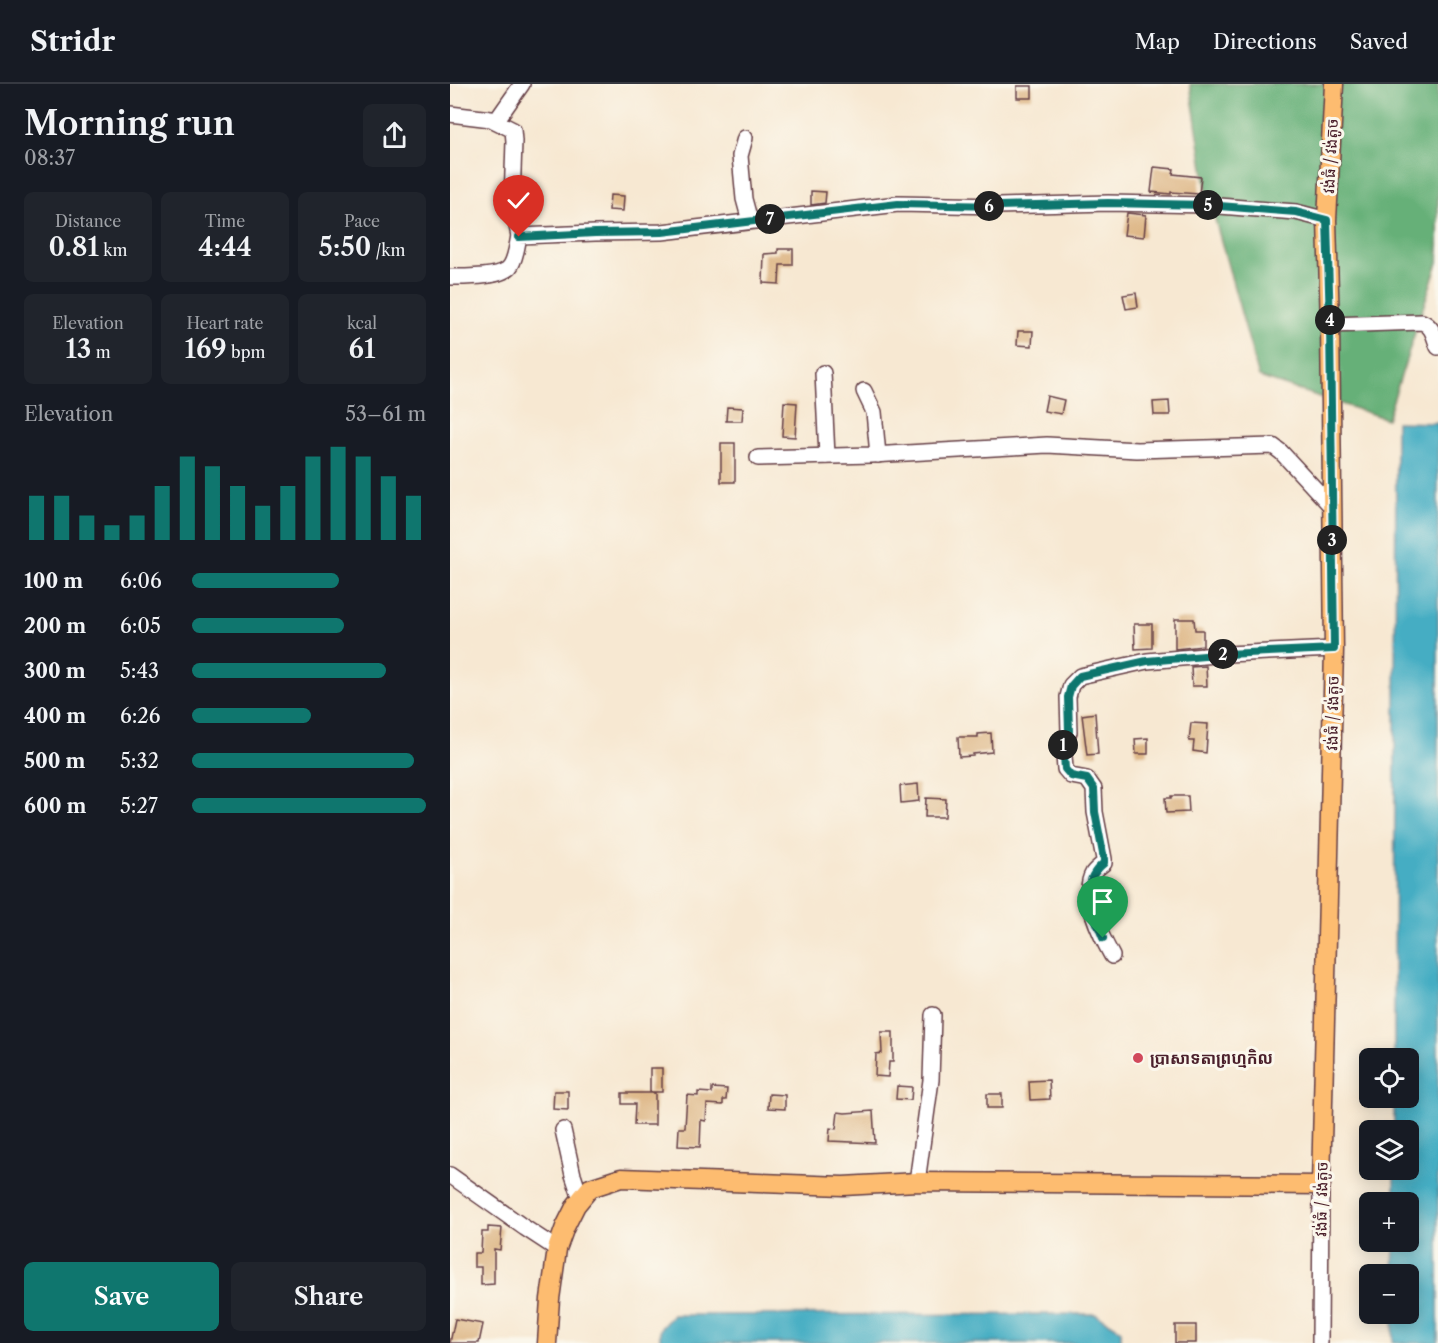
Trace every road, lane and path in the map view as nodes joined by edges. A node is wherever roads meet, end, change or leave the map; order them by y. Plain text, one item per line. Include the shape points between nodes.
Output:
1 (522, 84) edge
2 (1334, 84) edge
3 (450, 114) edge
4 (496, 121) junction
5 (745, 138) dead end
6 (1327, 220) junction
7 (750, 221) junction
8 (519, 237) junction
9 (450, 277) edge
10 (1330, 325) junction
11 (1438, 347) edge
12 (823, 373) dead end
13 (864, 391) dead end
14 (878, 455) junction
15 (826, 456) junction
16 (758, 458) dead end
17 (1331, 506) junction
18 (1334, 649) junction
19 (1112, 956) dead end
20 (933, 1015) dead end
21 (563, 1130) dead end
22 (450, 1175) edge
23 (917, 1182) junction
24 (1321, 1185) junction
25 (581, 1199) junction
26 (557, 1249) junction
27 (547, 1343) edge
28 (1320, 1343) edge

1 - 4 street
2 - 6 main road, វង់ធំ / វង់តូច
3 - 4 street
4 - 8 street via 513,130 512,202
5 - 7 street via 740,156
6 - 7 street via 1296,212 1225,206 1108,203 898,204
6 - 10 main road, វង់ធំ / វង់តូច
7 - 8 street via 662,232
8 - 9 street via 506,271
10 - 11 street via 1422,322 1432,330
10 - 17 main road, វង់ធំ / វង់តូច
12 - 15 street
13 - 14 street via 874,412
14 - 15 street
14 - 17 street via 1047,446 1137,450 1273,446
15 - 16 street
17 - 18 main road, វង់ធំ / វង់តូច
18 - 19 street via 1147,661 1080,676 1071,686 1069,732 1063,742 1065,769 1071,776 1087,779 1094,789 1104,863 1090,881 1090,903
18 - 24 main road, វង់ធំ / វង់តូច
20 - 23 street via 931,1080
21 - 25 street
22 - 26 street
23 - 24 main road
23 - 25 main road via 843,1186 621,1178 590,1188
24 - 28 street, វង់ធំ / វង់តូច
25 - 26 main road
26 - 27 main road

